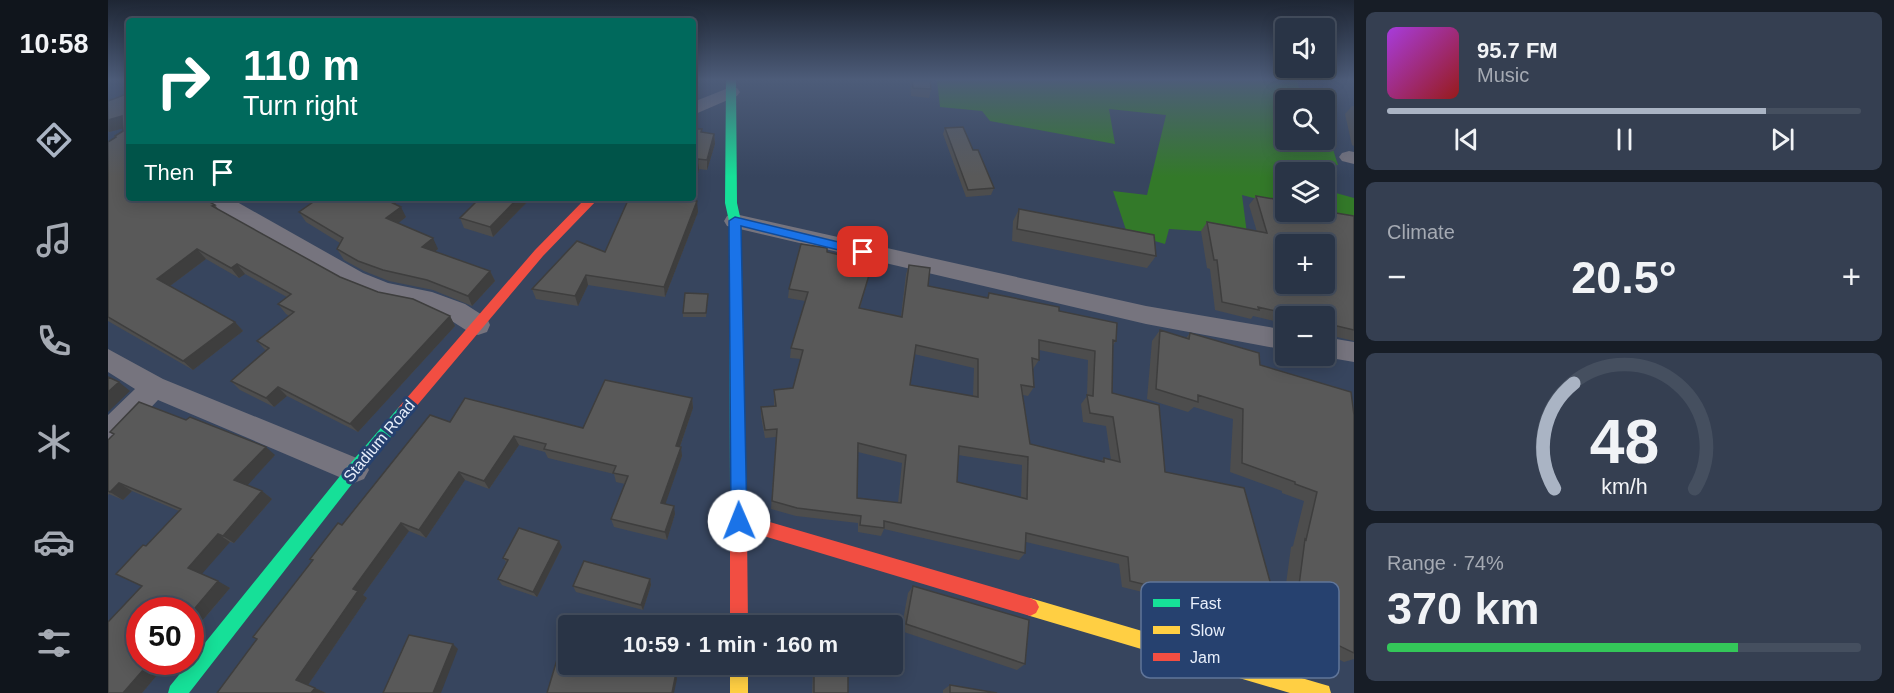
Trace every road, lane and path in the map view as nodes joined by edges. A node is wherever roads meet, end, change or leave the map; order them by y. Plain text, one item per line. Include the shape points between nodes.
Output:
1 (731, 112) edge
2 (219, 201) edge
3 (590, 201) edge
4 (735, 221) junction
5 (478, 326) junction
6 (1275, 338) edge
7 (1335, 349) edge
8 (1354, 352) edge
9 (108, 359) edge
10 (153, 387) junction
11 (108, 433) edge
12 (354, 470) junction
13 (739, 521) junction
14 (739, 615) edge
15 (1141, 640) edge
16 (739, 675) edge
17 (1271, 678) edge
18 (177, 693) edge
19 (739, 693) edge
20 (1322, 693) edge

1 - 4 street via 731,203
2 - 5 street via 355,279 385,291 423,298
3 - 5 street, Stadium Road via 539,253
4 - 6 street via 1146,315
4 - 13 street
5 - 12 street, Stadium Road
7 - 8 street
9 - 10 street
10 - 11 street
10 - 12 street
12 - 18 street, Stadium Road
13 - 14 street
13 - 15 street
16 - 19 street
17 - 20 street

